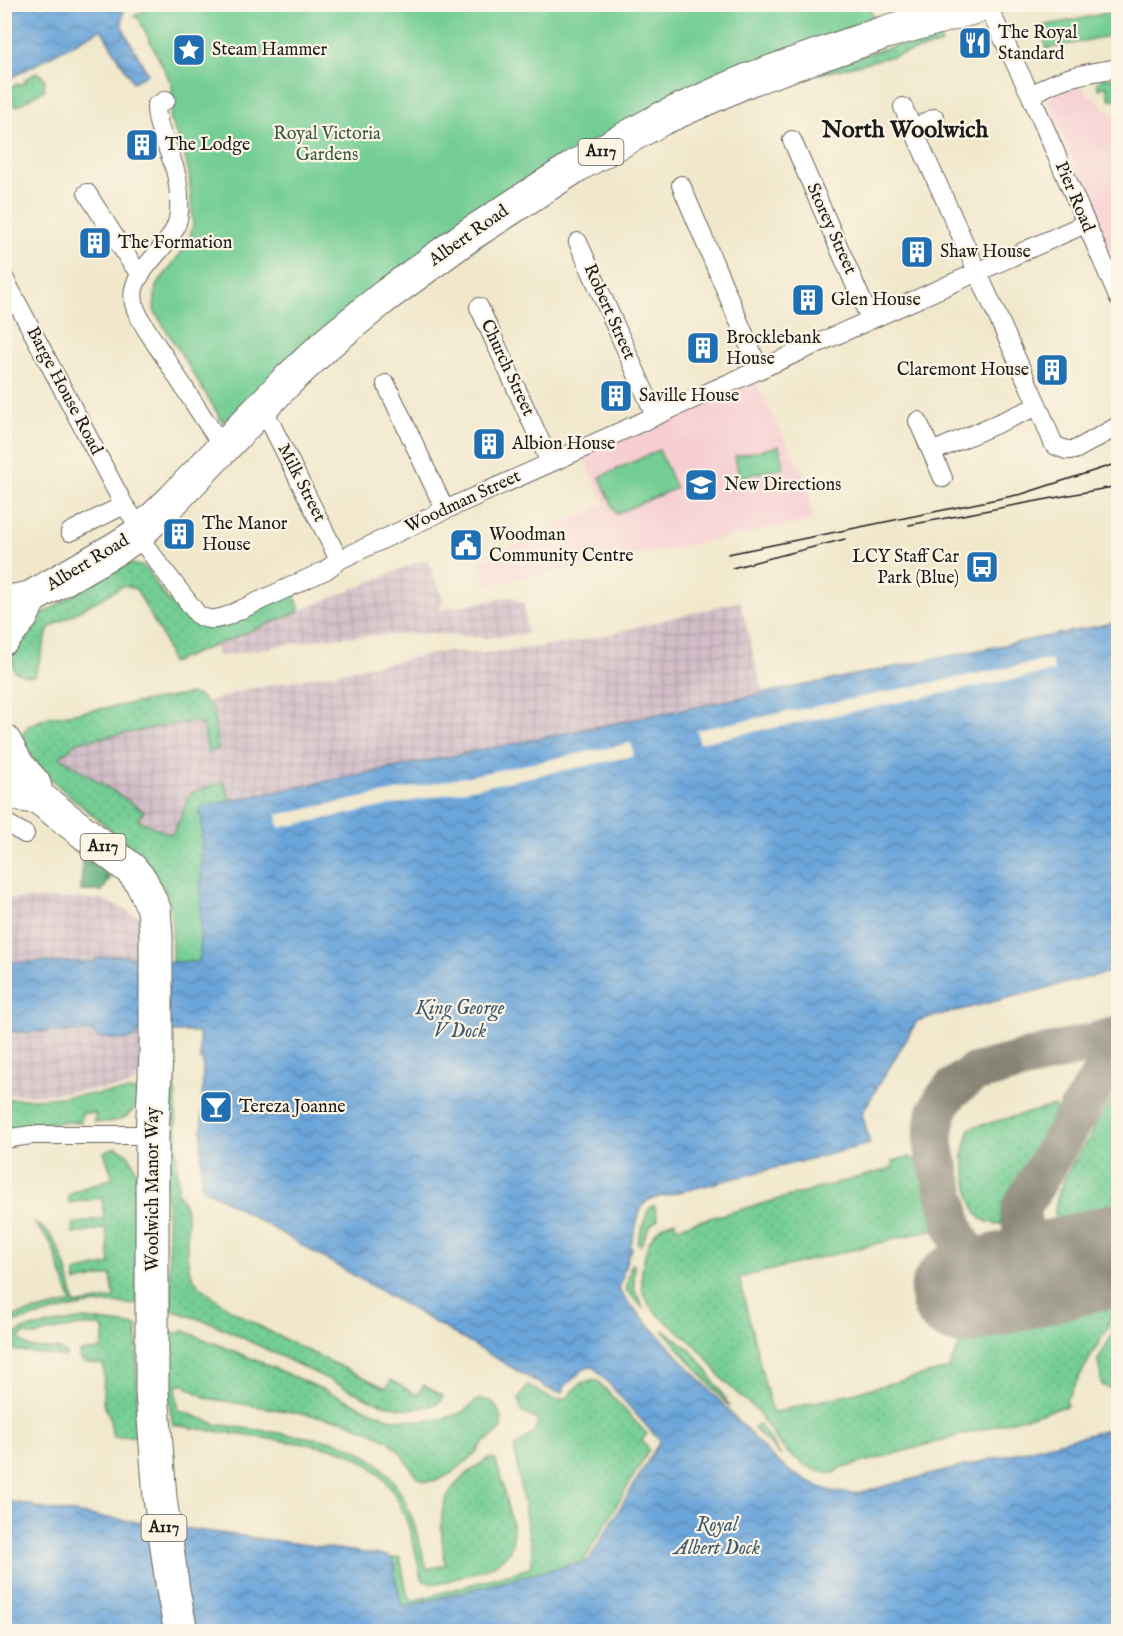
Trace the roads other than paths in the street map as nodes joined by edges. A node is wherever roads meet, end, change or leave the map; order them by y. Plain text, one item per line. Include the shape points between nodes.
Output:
1 (987, 5) edge
2 (1119, 69) edge
3 (1032, 96) junction
4 (166, 100) dead end
5 (903, 107) dead end
6 (935, 118) dead end
7 (912, 128) junction
8 (792, 140) dead end
9 (681, 185) dead end
10 (87, 193) dead end
11 (1085, 224) junction
12 (578, 242) dead end
13 (141, 273) junction
14 (978, 273) junction
15 (7, 290) edge
16 (1119, 297) edge
17 (479, 307) dead end
18 (870, 318) junction
19 (759, 369) junction
20 (386, 384) dead end
21 (1038, 406) junction
22 (260, 408) junction
23 (655, 415) junction
24 (918, 420) dead end
25 (1119, 426) edge
26 (223, 447) junction
27 (932, 452) junction
28 (550, 462) junction
29 (943, 478) dead end
30 (445, 510) junction
31 (134, 523) junction
32 (70, 532) dead end
33 (339, 560) junction
34 (17, 603) edge
35 (4, 638) edge
36 (4, 741) edge
37 (4, 780) edge
38 (38, 797) junction
39 (4, 822) edge
40 (25, 834) dead end
41 (152, 1135) junction
42 (4, 1139) edge
43 (181, 1632) edge

1 - 3 street, Pier Road
1 - 22 highway, Albert Road / A117 via 886,32 748,80 661,119 576,166 469,235 384,297 329,342
2 - 3 street via 1066,77
3 - 11 street, Pier Road
4 - 13 street via 156,106 156,119 172,160 179,215 168,243
5 - 7 street
6 - 7 street
7 - 14 street
8 - 18 street, Storey Street
9 - 19 street
10 - 13 street
11 - 14 street, Woodman Street
11 - 16 street, Pier Road
12 - 23 street, Robert Street
13 - 26 street via 133,295 137,312
14 - 18 street, Woodman Street
14 - 21 street
15 - 31 street, Barge House Road
17 - 28 street, Church Street
18 - 19 street, Woodman Street
19 - 23 street, Woodman Street
20 - 30 street
21 - 25 street via 1054,445 1071,450
21 - 27 street
22 - 26 highway, Albert Road / A117
22 - 33 street, Milk Street
23 - 28 street, Woodman Street
24 - 27 street
26 - 31 highway, Albert Road / A117 via 174,499
27 - 29 street
28 - 30 street, Woodman Street
30 - 33 street, Woodman Street
31 - 32 street
31 - 33 street, Woodman Street via 198,615 206,620 227,616 326,570
31 - 34 highway, Albert Road / A117 via 117,548
34 - 35 highway, A117 via 22,616
36 - 38 highway, Woolwich Manor Way / A117 via 34,784
37 - 38 highway, Woolwich Manor Way / A117 via 21,795
38 - 41 highway, Woolwich Manor Way / A117 via 137,875 154,909 156,1055
39 - 40 street
41 - 42 street via 31,1135
41 - 43 highway, Woolwich Manor Way / A117 via 154,1424 160,1498

